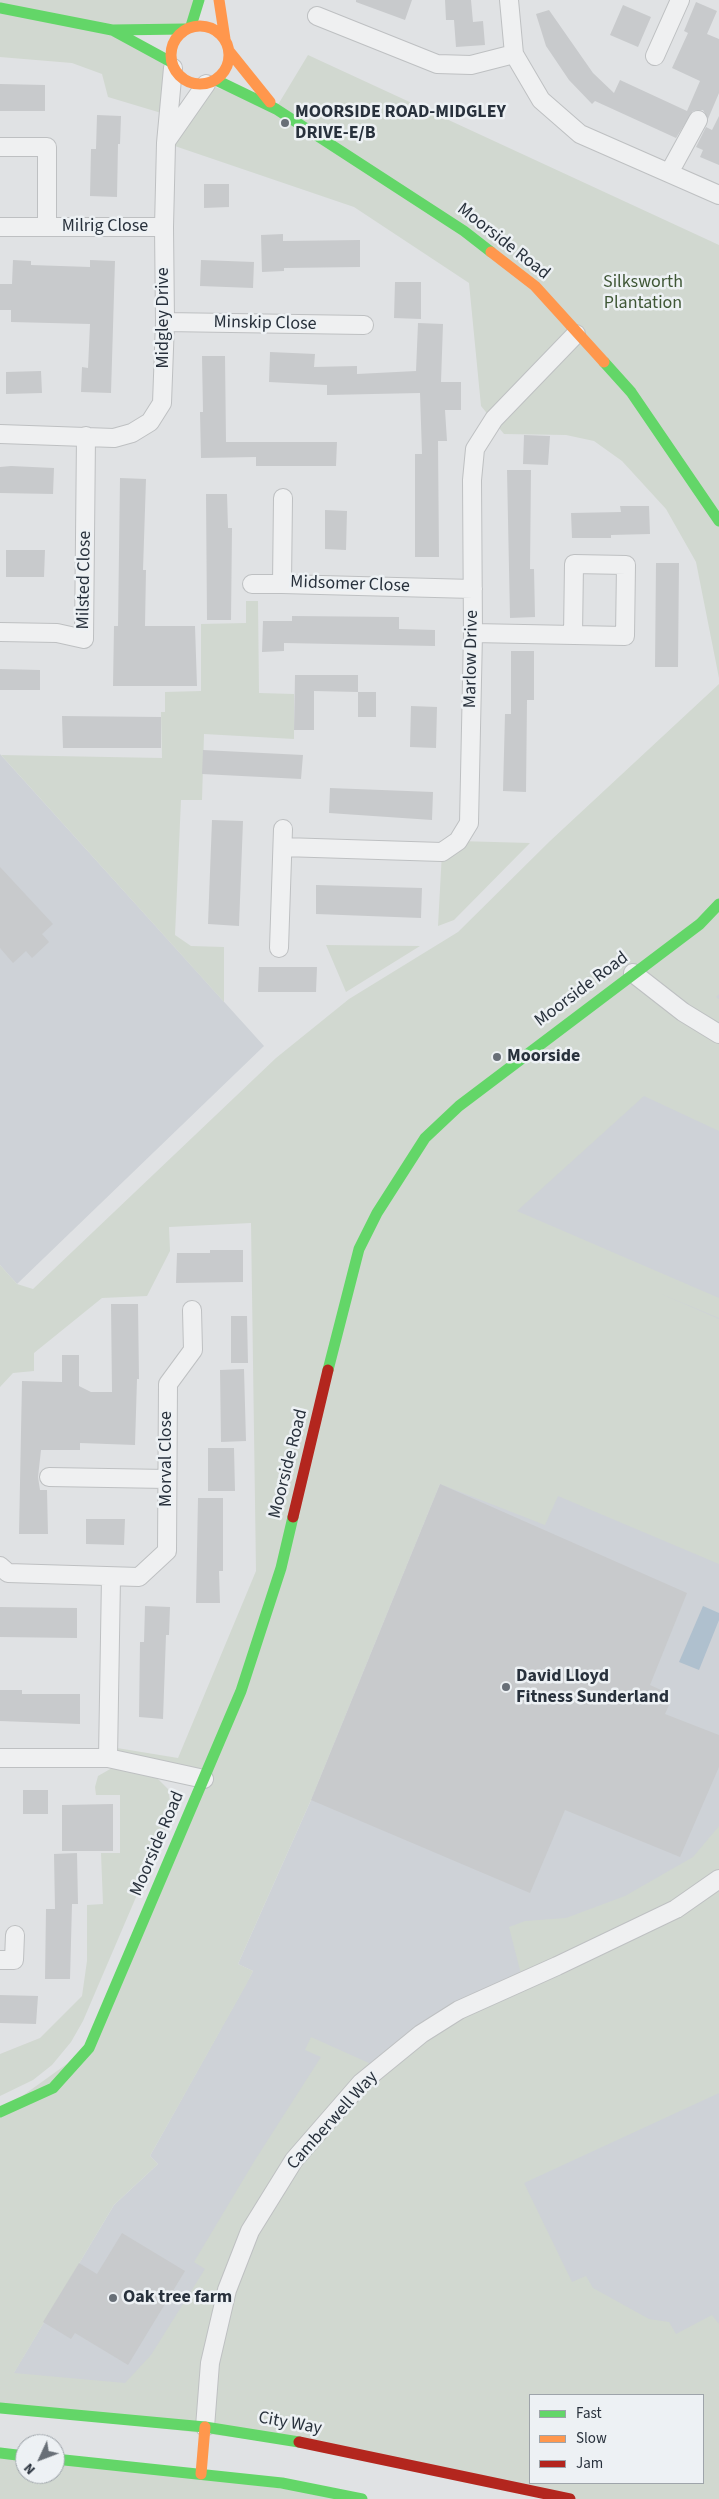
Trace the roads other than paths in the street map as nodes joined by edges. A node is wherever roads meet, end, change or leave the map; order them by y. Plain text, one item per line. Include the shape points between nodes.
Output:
1 (199, 0) edge
2 (219, 0) edge
3 (509, 0) edge
4 (680, 0) edge
5 (0, 8) edge
6 (317, 16) dead end
7 (188, 28) junction
8 (112, 30) junction
9 (225, 39) junction
10 (230, 51) junction
11 (514, 54) junction
12 (655, 56) dead end
13 (172, 65) junction
14 (211, 82) junction
15 (276, 109) junction
16 (698, 120) dead end
17 (166, 142) junction
18 (0, 147) edge
19 (669, 173) junction
20 (719, 195) edge
21 (0, 227) edge
22 (47, 227) junction
23 (164, 227) junction
24 (165, 322) junction
25 (364, 325) dead end
26 (576, 334) junction
27 (0, 434) edge
28 (86, 436) junction
29 (283, 498) dead end
30 (719, 521) edge
31 (252, 584) dead end
32 (282, 584) junction
33 (473, 589) junction
34 (0, 632) edge
35 (473, 633) junction
36 (573, 635) junction
37 (283, 829) dead end
38 (283, 847) junction
39 (719, 904) edge
40 (279, 948) dead end
41 (633, 974) junction
42 (719, 1034) edge
43 (192, 1310) dead end
44 (49, 1477) dead end
45 (167, 1479) junction
46 (0, 1566) edge
47 (111, 1577) junction
48 (0, 1758) edge
49 (108, 1758) junction
50 (204, 1779) junction
51 (719, 1879) edge
52 (15, 1935) dead end
53 (0, 1960) edge
54 (0, 2112) edge
55 (0, 2408) edge
56 (205, 2427) junction
57 (0, 2453) edge
58 (15, 2455) edge
59 (65, 2460) edge
60 (201, 2474) junction
61 (362, 2499) edge
62 (570, 2499) edge

1 - 7 street
2 - 9 street
3 - 11 street
4 - 12 street
5 - 8 street
6 - 11 street via 437,64 471,65
7 - 8 street
7 - 9 street via 206,26 215,29
7 - 13 street via 173,43
8 - 13 street
9 - 10 street
10 - 14 street via 227,66
10 - 15 street
11 - 19 street via 540,100 580,134
13 - 14 street via 186,81
13 - 17 street, Midgley Drive
14 - 15 street
14 - 17 street
15 - 26 street, Moorside Road via 464,231 535,286
16 - 19 street
17 - 23 street, Midgley Drive
18 - 22 street, Milrig Close via 48,147
19 - 20 street
21 - 22 street, Milrig Close
22 - 23 street, Milrig Close
23 - 24 street, Midgley Drive
24 - 25 street, Minskip Close
24 - 28 street, Midgley Drive via 162,403 150,422 132,433 114,438
26 - 30 street, Moorside Road via 631,392
26 - 33 street, Marlow Drive via 494,419 475,449 472,480
27 - 28 street, Midgley Drive
28 - 34 street, Milsted Close via 84,638 56,633
29 - 32 street, Midsomer Close
31 - 32 street
32 - 33 street, Midsomer Close
33 - 35 street, Marlow Drive
35 - 36 street
35 - 38 street, Marlow Drive via 469,823 458,841 442,852
36 - 36 street via 574,564 626,565 624,636
37 - 38 street
38 - 40 street
39 - 41 street, Moorside Road via 700,924
41 - 42 street via 683,1012
41 - 50 street, Moorside Road via 458,1106 425,1138 377,1213 359,1249 343,1307 281,1568 241,1691
43 - 45 street, Morval Close via 193,1350 168,1384
44 - 45 street
45 - 47 street, Morval Close via 167,1551 139,1577
46 - 47 street, Morval Close via 8,1573
47 - 49 street
48 - 49 street
49 - 50 street
50 - 54 street, Moorside Road via 89,2048 53,2088
51 - 56 street, Camberwell Way via 676,1909 459,2010 421,2034 361,2083 294,2160 250,2231 227,2290 210,2363
52 - 53 street via 14,1960
55 - 56 street, City Way
56 - 60 street
56 - 62 street, City Way via 309,2444
57 - 58 street
59 - 60 street
60 - 61 street via 304,2486

